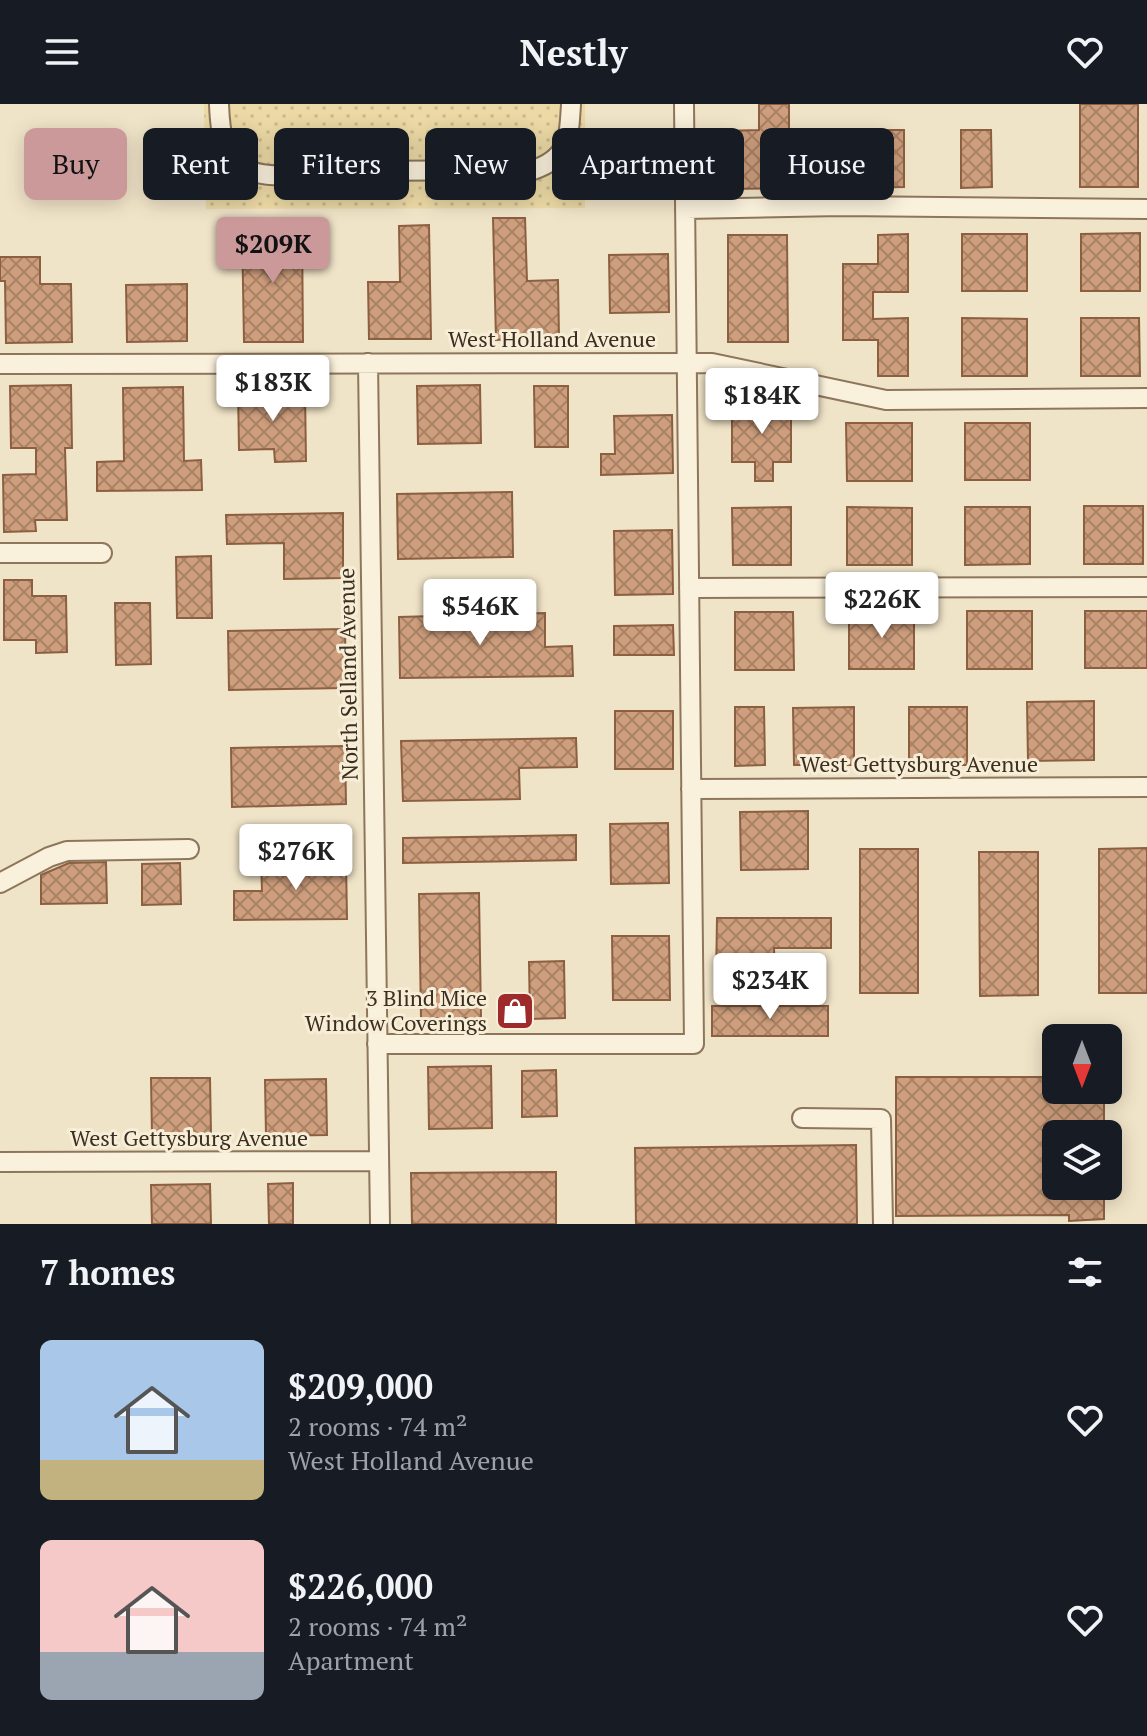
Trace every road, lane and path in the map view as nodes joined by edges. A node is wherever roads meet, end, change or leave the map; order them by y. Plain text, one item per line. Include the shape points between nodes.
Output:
1 (219, 104) edge
2 (571, 104) edge
3 (684, 104) edge
4 (685, 209) junction
5 (1147, 209) edge
6 (368, 363) junction
7 (687, 363) junction
8 (0, 364) edge
9 (1147, 398) edge
10 (0, 553) edge
11 (102, 553) dead end
12 (1147, 587) edge
13 (689, 588) junction
14 (1147, 787) edge
15 (691, 789) junction
16 (189, 849) dead end
17 (0, 883) edge
18 (377, 1044) junction
19 (802, 1118) dead end
20 (379, 1161) junction
21 (0, 1162) edge
22 (380, 1224) edge
23 (883, 1224) edge

1 - 2 street via 220,132 228,153 252,172 269,175 533,170 548,165 566,145
3 - 4 street
4 - 5 street
4 - 7 street
6 - 7 street, West Holland Avenue
6 - 8 street, West Holland Avenue
6 - 18 street, North Selland Avenue
7 - 9 street, West Holland Avenue via 735,366 886,400
7 - 13 street
10 - 11 street
12 - 13 street
13 - 15 street
14 - 15 street, West Gettysburg Avenue
15 - 18 street via 694,1044
16 - 17 street via 67,851
18 - 20 street, North Selland Avenue
19 - 23 street via 881,1119
20 - 21 street, West Gettysburg Avenue
20 - 22 street, North Selland Avenue

